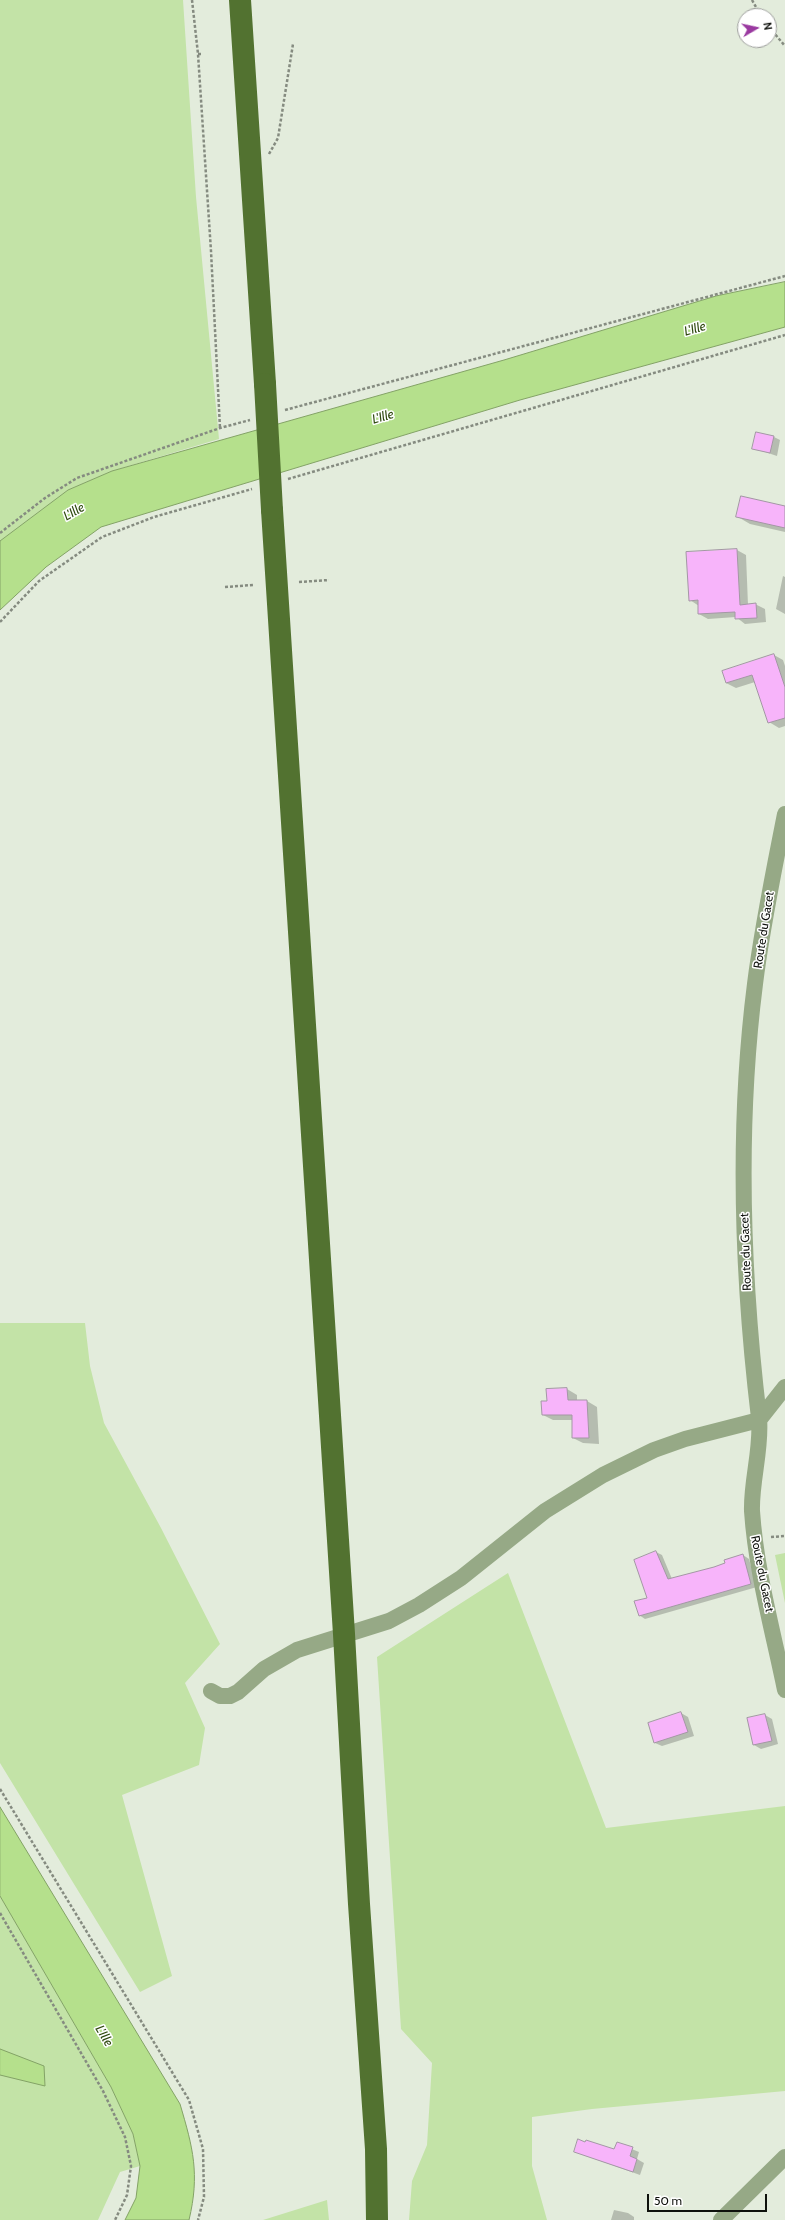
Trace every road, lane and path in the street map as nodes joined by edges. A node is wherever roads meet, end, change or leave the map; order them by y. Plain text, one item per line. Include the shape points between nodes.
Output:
1 (192, 0) edge
2 (240, 0) edge
3 (777, 36) edge
4 (293, 44) dead end
5 (785, 46) edge
6 (198, 54) junction
7 (203, 54) dead end
8 (251, 166) junction
9 (785, 276) edge
10 (785, 335) edge
11 (281, 411) dead end
12 (251, 419) dead end
13 (220, 428) junction
14 (283, 480) dead end
15 (253, 489) dead end
16 (0, 532) edge
17 (329, 580) dead end
18 (299, 582) dead end
19 (253, 585) dead end
20 (225, 587) dead end
21 (0, 622) edge
22 (785, 814) edge
23 (785, 1387) edge
24 (759, 1420) junction
25 (344, 1634) junction
26 (785, 1690) edge
27 (211, 1691) dead end
28 (0, 1789) edge
29 (0, 1913) edge
30 (785, 2158) edge
31 (115, 2220) edge
32 (198, 2220) edge
33 (377, 2220) edge
34 (721, 2220) edge

1 - 6 path
2 - 8 main road
3 - 5 path
4 - 8 path via 278,138 267,158
6 - 7 path
6 - 13 path
8 - 25 main road, bridge
9 - 11 path
10 - 14 path
12 - 13 path
13 - 16 path via 77,478
15 - 21 path via 154,517 102,537 39,581
17 - 18 path
19 - 20 path
22 - 24 street, Route du Gacet via 755,984 744,1149 745,1264
23 - 24 street
24 - 25 street via 685,1439 654,1450 603,1475 545,1511 461,1578 419,1605 389,1621
24 - 26 street, Route du Gacet via 752,1507 754,1538
25 - 27 street via 298,1650 264,1669 230,1696 220,1696
25 - 33 main road via 375,2141
28 - 32 path via 189,2100 203,2149 204,2197
29 - 31 path via 103,2091 125,2137 131,2166 127,2195
30 - 34 street

